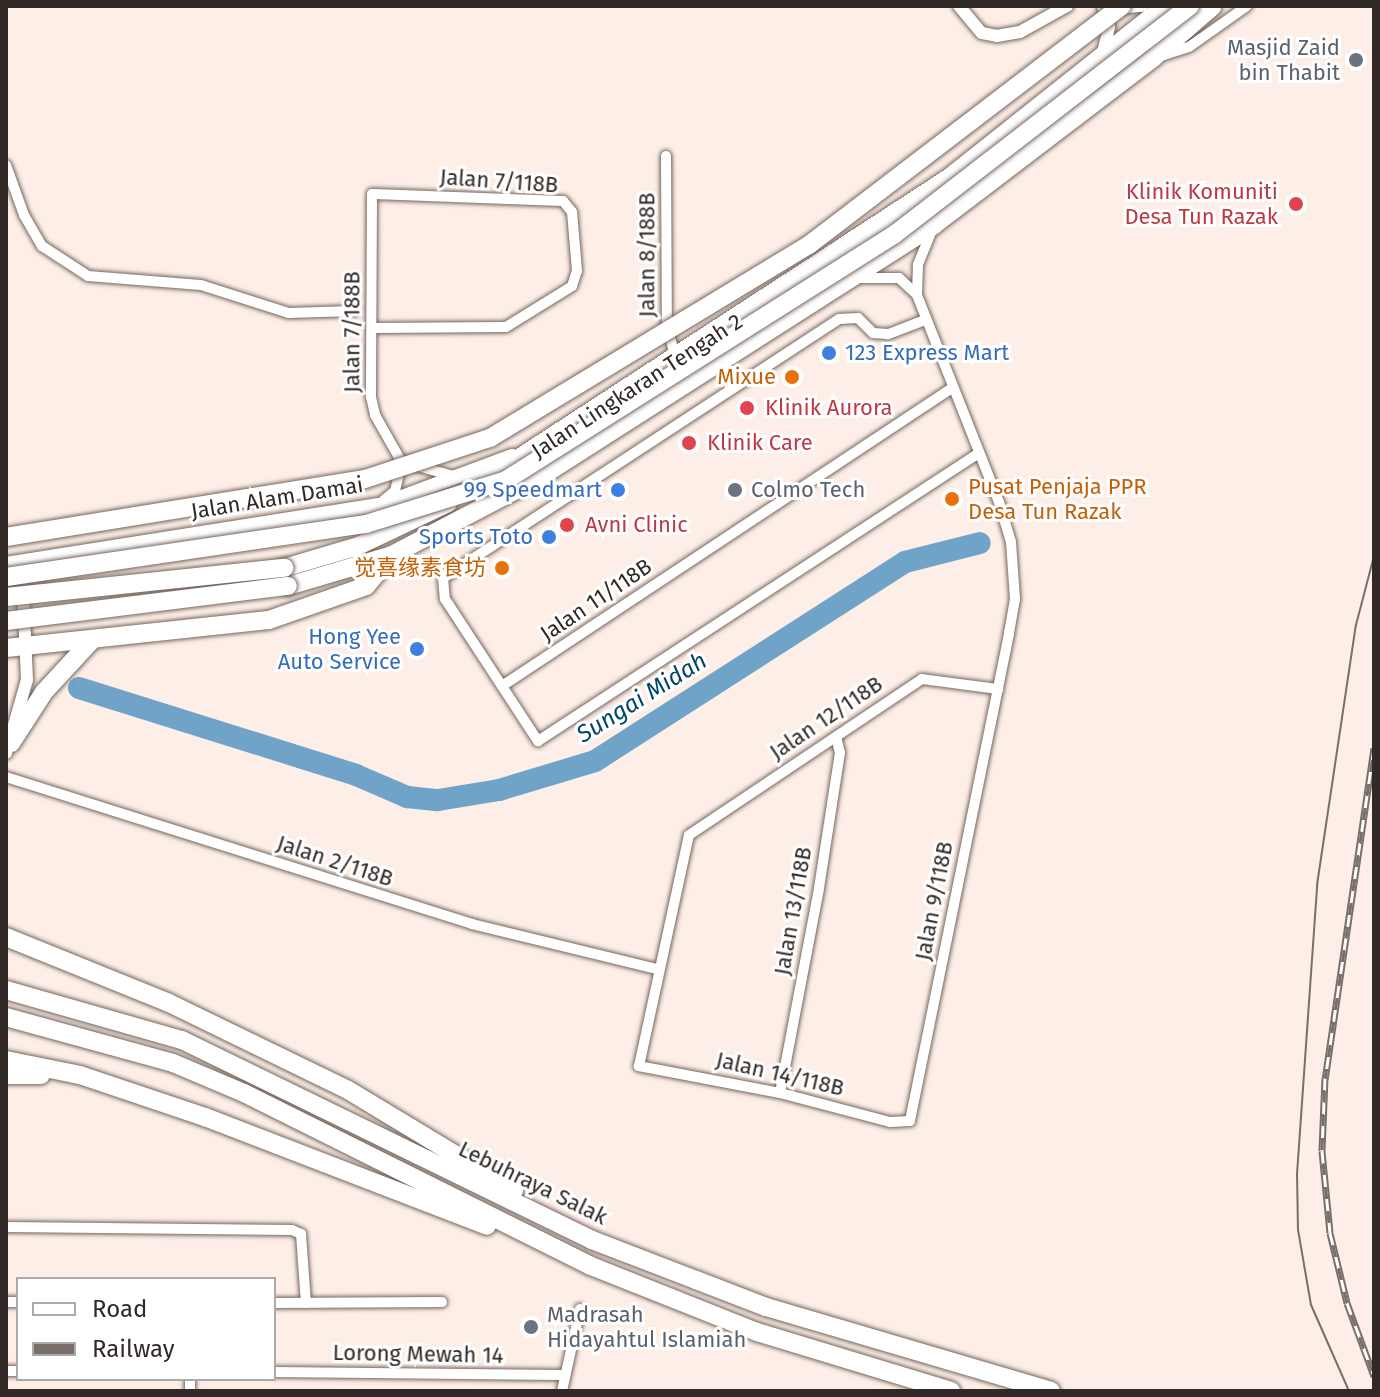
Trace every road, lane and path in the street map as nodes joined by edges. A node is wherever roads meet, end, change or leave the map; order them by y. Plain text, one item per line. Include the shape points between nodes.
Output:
1 (959, 6) edge
2 (1067, 6) edge
3 (1102, 6) edge
4 (1122, 6) edge
5 (1142, 6) edge
6 (1165, 6) edge
7 (1190, 6) edge
8 (1213, 6) edge
9 (1247, 6) edge
10 (1102, 58) junction
11 (1153, 58) junction
12 (666, 156) dead end
13 (6, 165) edge
14 (372, 194) joint
15 (934, 225) junction
16 (849, 279) junction
17 (917, 295) junction
18 (354, 311) dead end
19 (925, 320) junction
20 (373, 328) junction
21 (674, 353) junction
22 (952, 388) junction
23 (546, 441) junction
24 (979, 453) junction
25 (401, 461) junction
26 (462, 477) junction
27 (379, 504) junction
28 (6, 537) edge
29 (392, 555) junction
30 (22, 562) junction
31 (6, 564) edge
32 (6, 577) edge
33 (286, 577) junction
34 (6, 597) edge
35 (6, 621) edge
36 (92, 640) junction
37 (29, 646) junction
38 (6, 648) edge
39 (502, 686) junction
40 (998, 689) junction
41 (836, 737) junction
42 (8, 748) edge
43 (6, 777) edge
44 (6, 937) edge
45 (6, 948) edge
46 (52, 958) junction
47 (657, 969) junction
48 (6, 990) edge
49 (6, 1017) edge
50 (6, 1060) edge
51 (6, 1075) edge
52 (80, 1075) junction
53 (780, 1093) junction
54 (910, 1121) joint
55 (6, 1227) edge
56 (592, 1240) junction
57 (591, 1266) junction
58 (442, 1302) dead end
59 (276, 1303) edge
60 (306, 1303) junction
61 (580, 1309) dead end
62 (276, 1372) edge
63 (562, 1375) junction
64 (562, 1391) edge
65 (951, 1391) edge
66 (1051, 1391) edge

1 - 2 street via 982,33 997,36 1020,32
3 - 5 street
3 - 10 street via 1109,27
4 - 28 highway, bridge via 809,245 490,438 365,479
6 - 10 highway, Jalan Lingkaran Tengah 2
7 - 32 highway, bridge via 895,234 506,480 366,524
8 - 11 highway, Jalan Lingkaran Tengah 2
9 - 11 street via 1189,47
10 - 21 highway, Jalan Lingkaran Tengah 2 via 950,177
11 - 15 highway, Jalan Lingkaran Tengah 2
12 - 21 street, Jalan 8/188B via 667,326
13 - 18 street via 42,246 88,276 201,285 289,313
14 - 20 street, Jalan 7/188B
14 - 20 street, Jalan 7/118B via 563,201 572,212 576,259 572,286 506,327
15 - 16 highway, Jalan Lingkaran Tengah 2
15 - 17 street via 918,265
16 - 17 street via 899,278
16 - 29 highway, Jalan Lingkaran Tengah 2 via 509,496
17 - 19 street, Jalan 9/118B
19 - 22 street, Jalan 9/118B
19 - 39 street via 888,334 873,333 858,318 839,319 443,578 445,599
20 - 25 street, Jalan 7/188B via 375,415
21 - 23 highway, Jalan Lingkaran Tengah 2
22 - 24 street, Jalan 9/118B
22 - 39 street, Jalan 11/118B
23 - 26 main road, Jalan Alam Damai
23 - 33 highway, Jalan Lingkaran Tengah 2 via 385,535
24 - 39 street via 538,741
24 - 40 street, Jalan 9/118B via 1011,542 1015,580
25 - 26 street
25 - 27 street via 395,491
26 - 27 main road, Jalan Alam Damai
27 - 30 main road, Jalan Alam Damai
29 - 33 highway, Jalan Lingkaran Tengah 2
29 - 36 highway via 366,586 302,611 243,625
30 - 31 main road, Jalan Alam Damai
30 - 37 street
33 - 34 highway, Jalan Lingkaran Tengah 2, bridge
33 - 35 highway, Jalan Lingkaran Tengah 2, bridge
36 - 37 highway
36 - 42 highway via 44,692
37 - 38 highway
37 - 42 street via 27,680
40 - 41 street, Jalan 12/118B via 922,679
40 - 54 street, Jalan 9/118B
41 - 47 street, Jalan 12/118B via 689,835
41 - 53 street, Jalan 13/118B via 840,753 819,888
43 - 47 street, Jalan 2/118B via 472,924
44 - 46 highway
45 - 46 highway
46 - 56 highway via 167,1002 348,1090
47 - 53 street, Jalan 14/118B via 639,1066
48 - 56 highway, Lebuhraya Salak via 182,1040
49 - 57 highway via 144,1054 244,1093
50 - 52 highway
51 - 52 highway
52 - 57 highway via 205,1117
53 - 54 street, Jalan 14/118B via 890,1122
55 - 60 street via 301,1234
56 - 66 highway, Lebuhraya Salak via 766,1307
57 - 65 highway via 757,1332
58 - 60 street
59 - 60 street
61 - 63 street
62 - 63 street, Lorong Mewah 14
63 - 64 street

